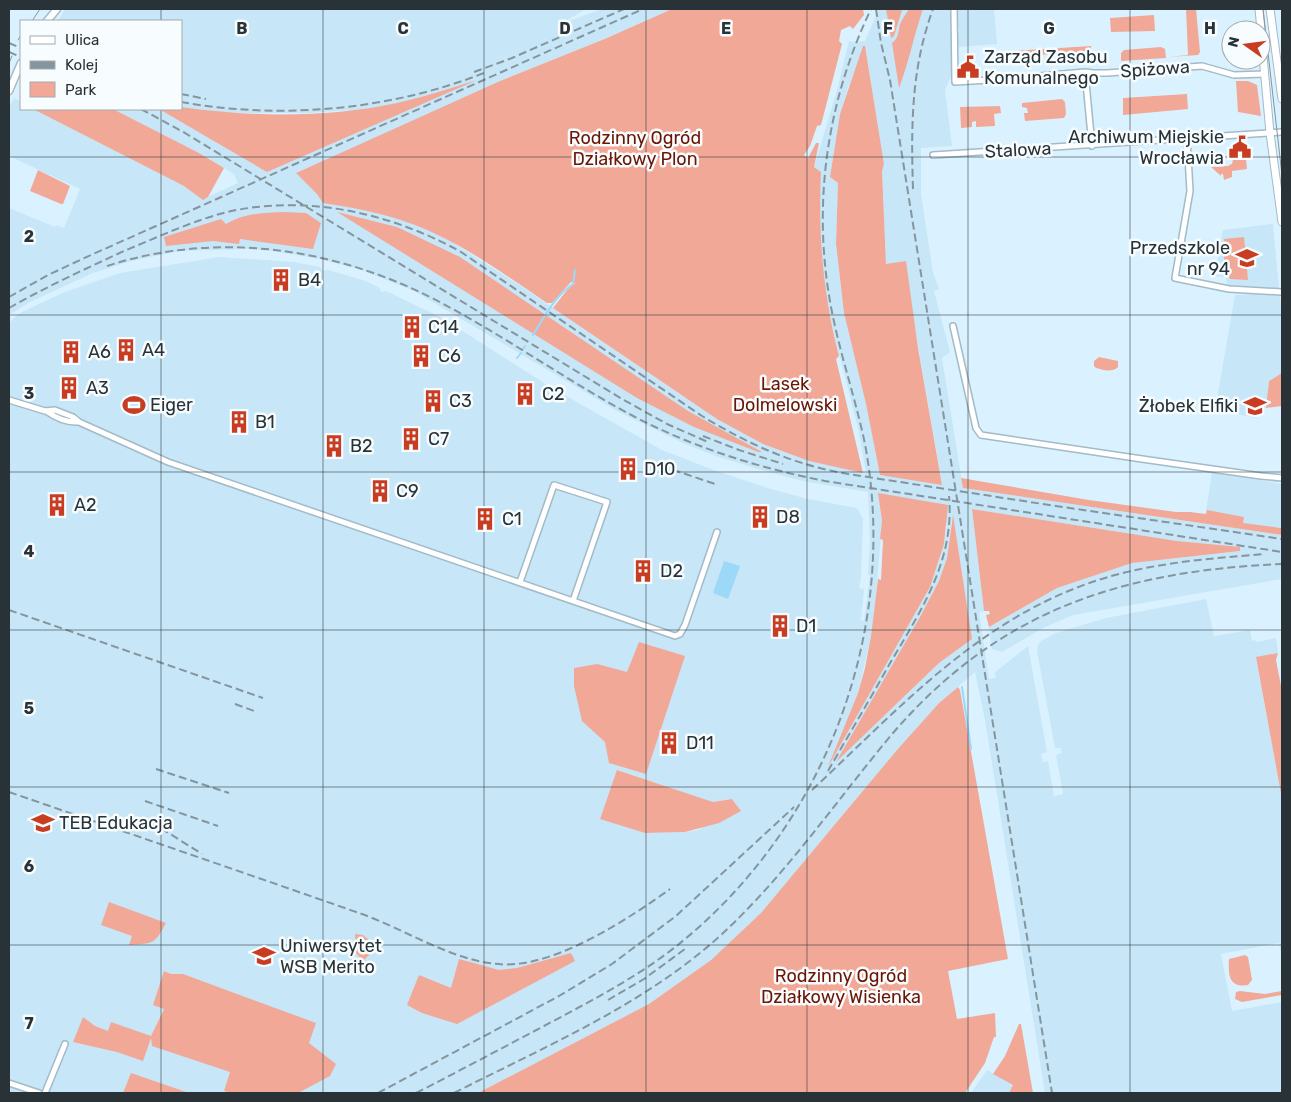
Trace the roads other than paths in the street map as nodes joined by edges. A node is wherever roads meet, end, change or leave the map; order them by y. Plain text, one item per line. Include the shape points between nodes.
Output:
1 (57, 9) edge
2 (954, 9) edge
3 (1270, 9) edge
4 (48, 20) edge
5 (20, 65) edge
6 (1265, 70) edge
7 (1085, 72) junction
8 (1265, 74) junction
9 (9, 91) edge
10 (1282, 99) edge
11 (1282, 132) edge
12 (1270, 133) junction
13 (1187, 139) junction
14 (1092, 146) junction
15 (933, 155) dead end
16 (1282, 222) edge
17 (1282, 292) edge
18 (953, 326) dead end
19 (9, 400) edge
20 (1282, 478) edge
21 (717, 532) dead end
22 (520, 582) junction
23 (573, 601) junction
24 (66, 1044) dead end
25 (9, 1083) edge
26 (39, 1093) edge
27 (45, 1093) edge

1 - 4 street
2 - 7 street, Spiżowa via 955,82
3 - 10 main road
5 - 9 street
6 - 8 main road
7 - 8 street, Spiżowa via 1202,66 1234,75
7 - 14 street
8 - 12 main road
11 - 12 street, Stalowa
12 - 13 street, Stalowa
12 - 16 main road
13 - 14 street, Stalowa
13 - 17 street via 1190,192 1176,278 1229,288
14 - 15 street, Stalowa
18 - 20 street via 976,428 981,435
19 - 22 street via 71,423 79,422 168,462
21 - 23 street via 680,634 670,634
22 - 23 street
22 - 23 street via 554,485 607,502
24 - 27 street
25 - 26 street

